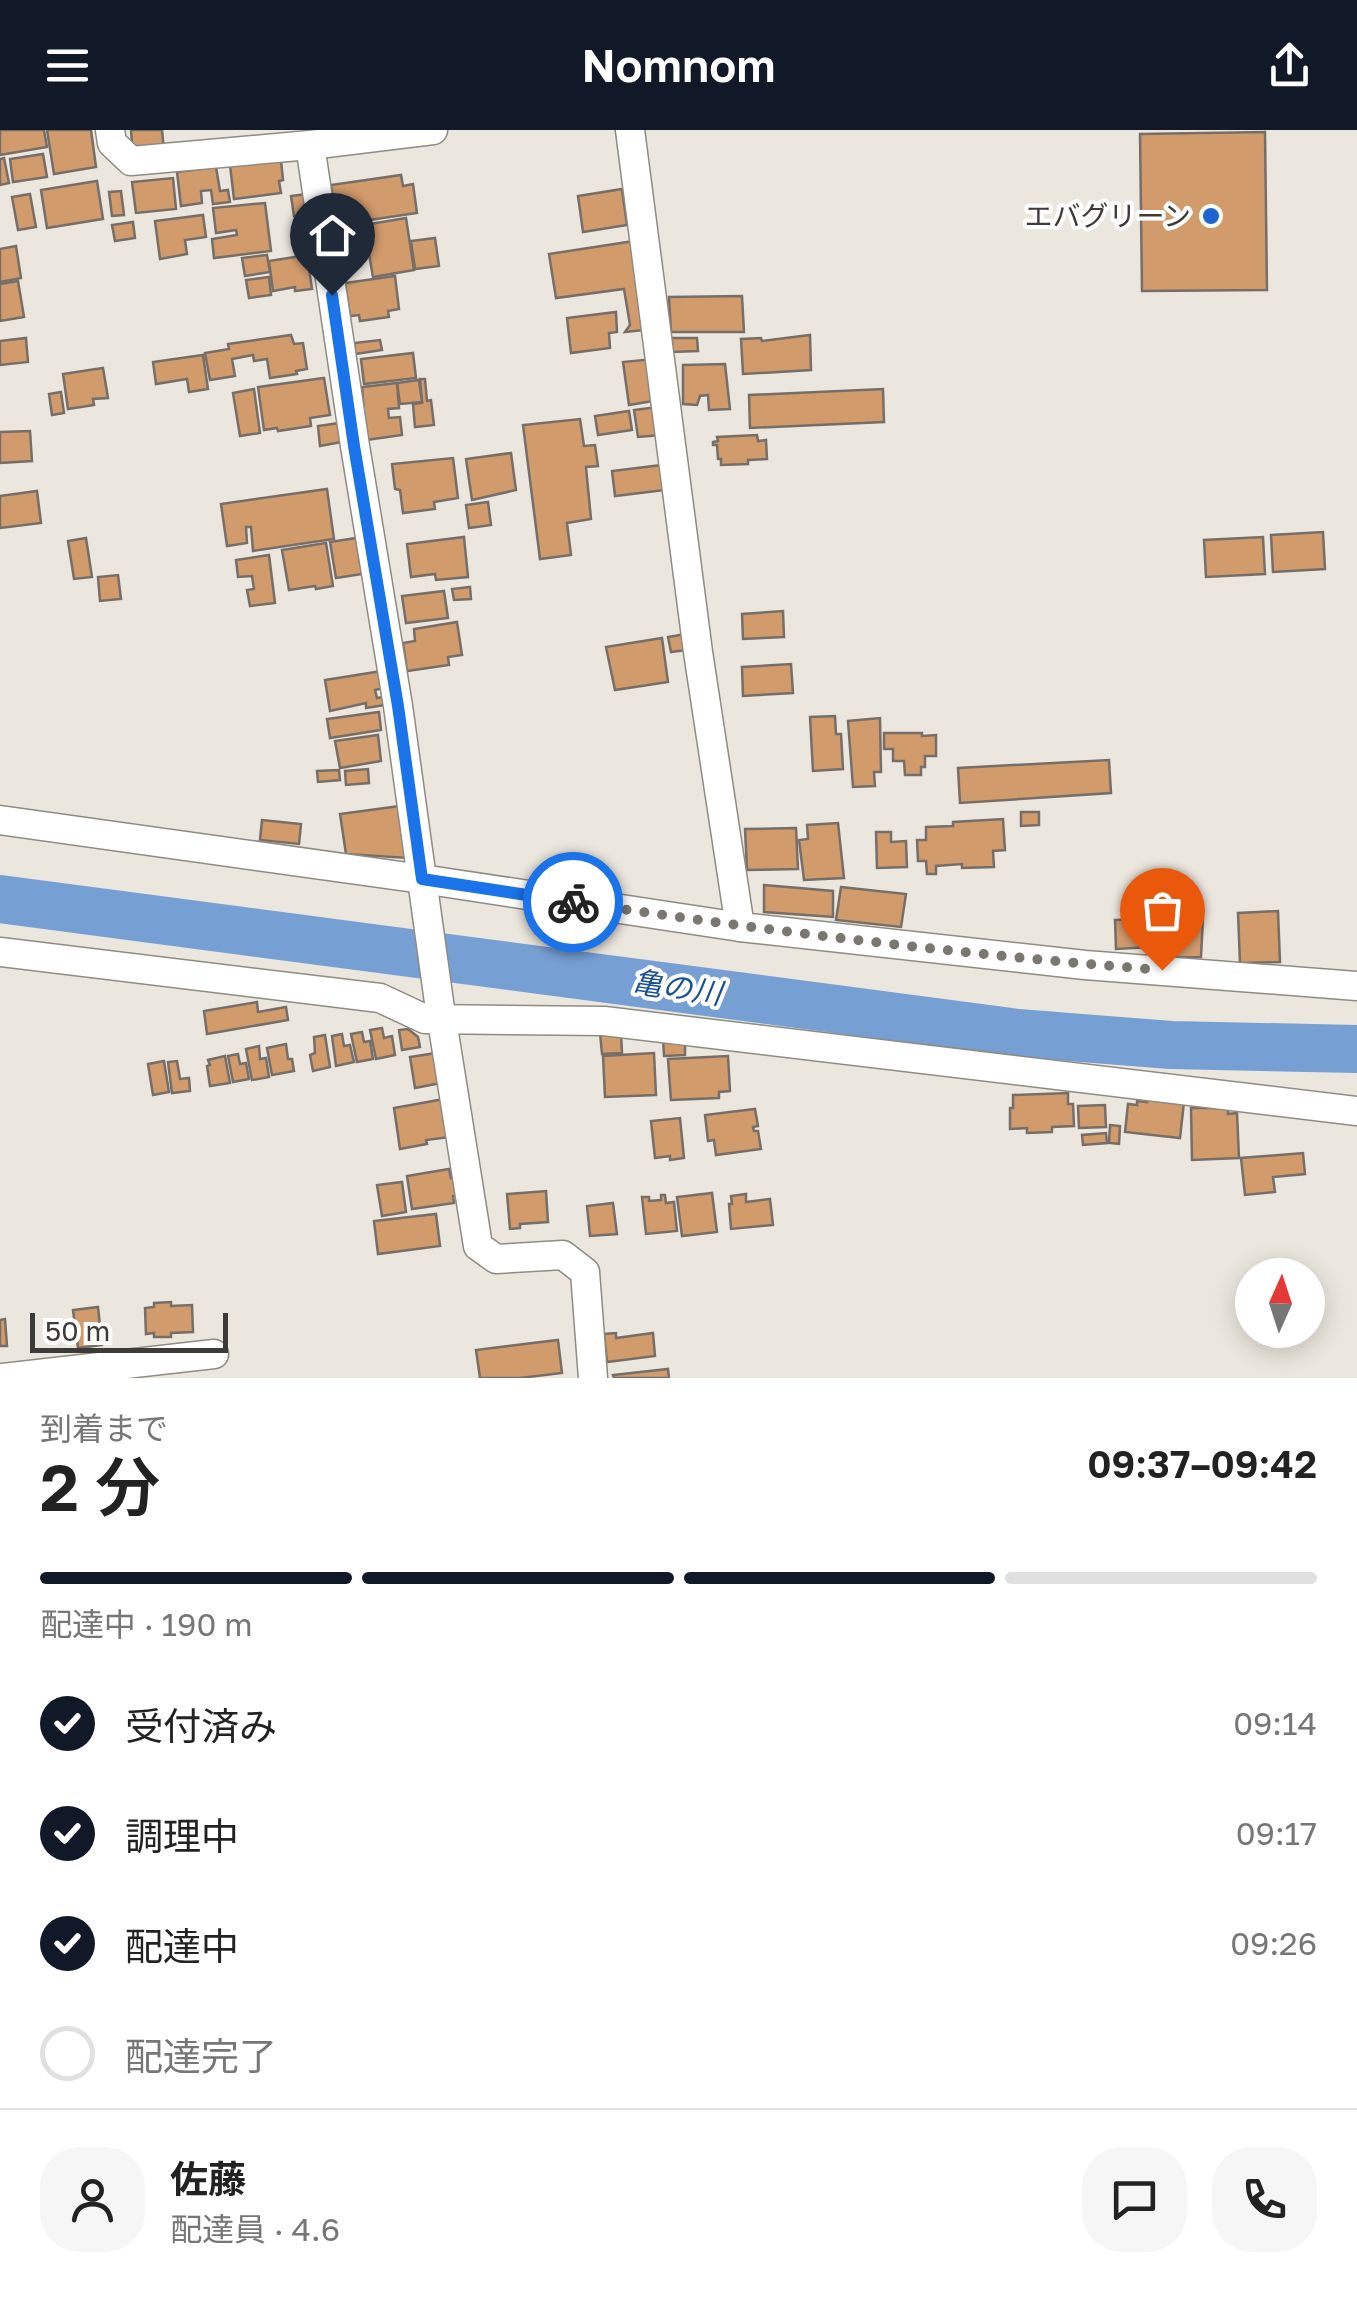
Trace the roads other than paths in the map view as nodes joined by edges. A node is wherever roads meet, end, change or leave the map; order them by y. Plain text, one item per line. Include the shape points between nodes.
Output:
1 (110, 130) edge
2 (433, 130) edge
3 (630, 130) edge
4 (310, 144) junction
5 (0, 820) edge
6 (423, 886) junction
7 (740, 927) junction
8 (0, 952) edge
9 (1357, 986) edge
10 (440, 1011) junction
11 (1357, 1111) edge
12 (214, 1354) dead end
13 (3, 1378) edge
14 (594, 1378) edge

1 - 4 street via 112,144 131,161
2 - 4 street
3 - 7 street
4 - 6 street
5 - 6 street
6 - 7 street
6 - 10 street
7 - 9 street
8 - 10 street via 380,998 425,1018
10 - 11 street via 604,1021
10 - 14 street via 478,1246 496,1259 563,1255 585,1272
12 - 13 street

